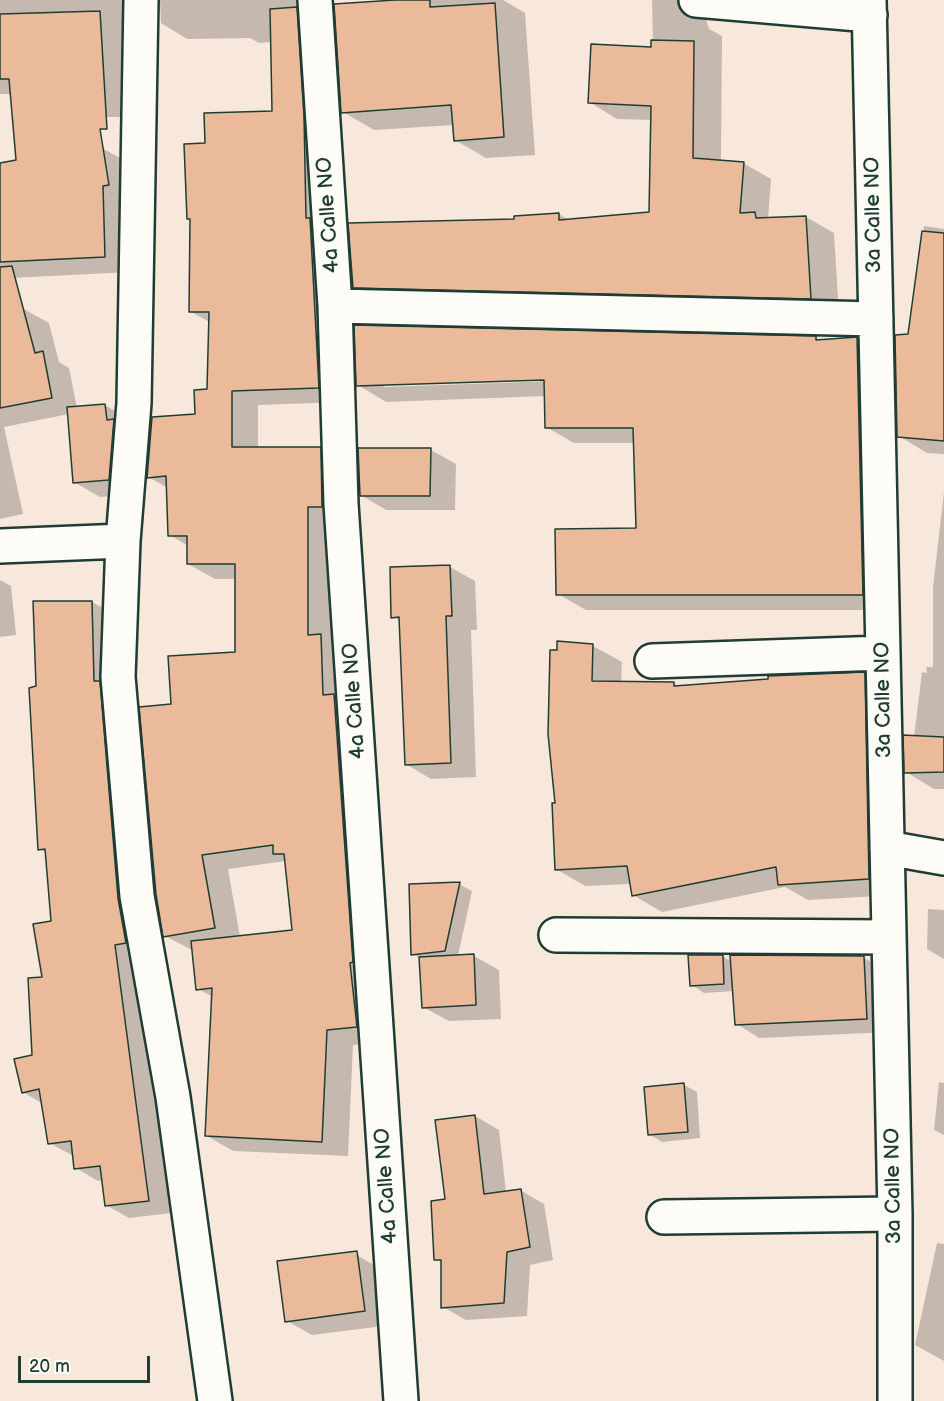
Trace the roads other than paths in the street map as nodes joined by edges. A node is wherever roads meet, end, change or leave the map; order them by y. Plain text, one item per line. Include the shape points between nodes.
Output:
1 (141, 0) edge
2 (315, 0) edge
3 (696, 0) edge
4 (870, 8) edge
5 (334, 306) junction
6 (876, 319) junction
7 (123, 541) junction
8 (0, 546) edge
9 (883, 653) junction
10 (652, 661) dead end
11 (888, 848) junction
12 (944, 858) edge
13 (556, 935) dead end
14 (889, 938) junction
15 (895, 1214) junction
16 (664, 1217) dead end
17 (215, 1401) edge
18 (401, 1401) edge
19 (896, 1401) edge

1 - 7 street via 134,403
2 - 5 street, 4a Calle NO
3 - 4 street
4 - 6 street, 3a Calle NO
5 - 6 street
5 - 18 street, 4a Calle NO via 341,504
6 - 9 street, 3a Calle NO
7 - 8 street
7 - 17 street via 118,677 137,896 173,1097
9 - 10 street
9 - 11 street, 3a Calle NO
11 - 12 street
11 - 14 street, 3a Calle NO
13 - 14 street
14 - 15 street, 3a Calle NO
15 - 16 street
15 - 19 street, 3a Calle NO

